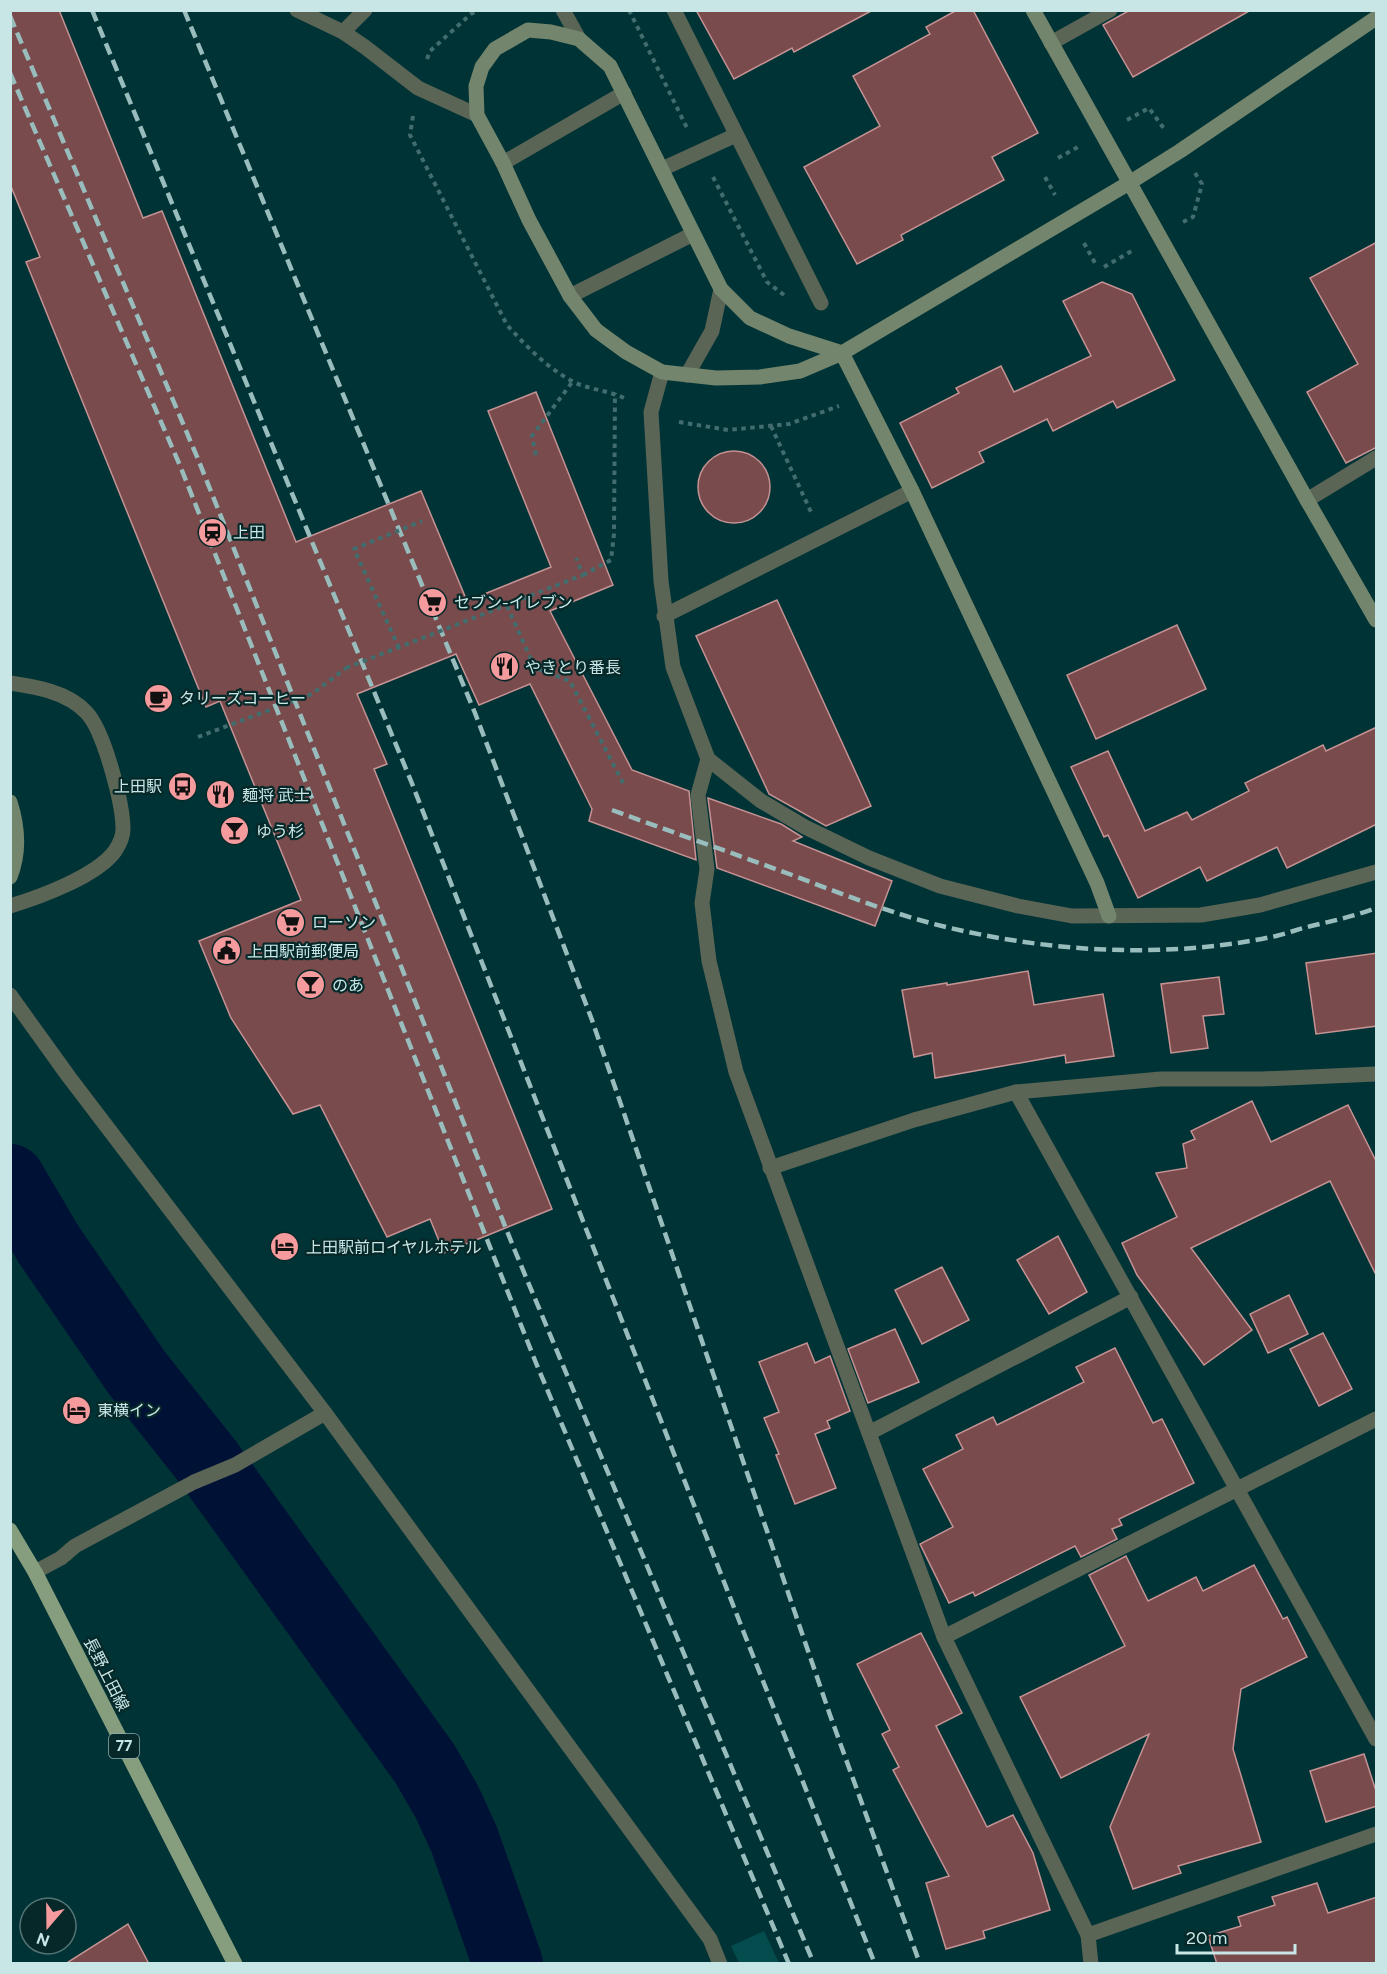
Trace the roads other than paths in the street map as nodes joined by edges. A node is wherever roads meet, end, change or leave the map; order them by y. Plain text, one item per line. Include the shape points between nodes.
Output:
1 (297, 10) edge
2 (366, 10) edge
3 (563, 10) edge
4 (674, 10) edge
5 (1033, 10) edge
6 (1110, 10) edge
7 (1377, 18) edge
8 (344, 32) junction
9 (579, 39) junction
10 (1051, 44) junction
11 (624, 93) junction
12 (477, 114) junction
13 (736, 135) junction
14 (503, 163) junction
15 (662, 169) junction
16 (1129, 183) junction
17 (693, 234) junction
18 (721, 289) junction
19 (570, 296) junction
20 (821, 303) dead end
21 (842, 353) junction
22 (662, 372) junction
23 (687, 375) junction
24 (1377, 458) edge
25 (912, 491) junction
26 (1307, 500) junction
27 (664, 616) junction
28 (1377, 620) edge
29 (10, 683) edge
30 (708, 759) junction
31 (10, 802) edge
32 (1377, 872) edge
33 (10, 877) edge
34 (10, 906) edge
35 (1108, 916) junction
36 (10, 995) edge
37 (1377, 1074) edge
38 (1016, 1092) junction
39 (770, 1168) junction
40 (1131, 1297) junction
41 (325, 1413) junction
42 (1377, 1419) edge
43 (869, 1433) junction
44 (1237, 1488) junction
45 (10, 1530) edge
46 (35, 1572) junction
47 (944, 1637) junction
48 (1377, 1739) edge
49 (1377, 1834) edge
50 (1088, 1935) junction
51 (235, 1964) edge
52 (720, 1964) edge
53 (1091, 1964) edge

1 - 8 street
2 - 8 street
3 - 9 street
4 - 13 street
5 - 10 street
6 - 10 street
7 - 16 street
8 - 12 street via 418,88
9 - 11 street via 610,66
9 - 12 street via 528,30 495,49 482,67 476,86
10 - 16 street
11 - 14 street
11 - 15 street
12 - 14 street
13 - 15 street
13 - 20 street
14 - 19 street
15 - 17 street
16 - 21 street
16 - 26 street
17 - 18 street
17 - 19 street
18 - 21 street via 750,318
18 - 23 street via 712,331
19 - 22 street via 596,330
21 - 23 street via 800,371 760,377
21 - 25 street
22 - 23 street
22 - 27 street via 651,412
24 - 26 street
25 - 27 street
25 - 35 street via 1097,883
26 - 28 street
27 - 30 street via 673,667
29 - 34 street via 60,694 87,712 105,748 123,831 115,851 100,865 52,891
30 - 35 street via 761,801 806,828 940,886 1072,916
30 - 39 street via 698,795 706,869 702,903 709,961 736,1072
31 - 33 street via 17,832 16,860
32 - 35 street via 1260,905 1201,915
36 - 41 street
37 - 38 street via 1161,1079
38 - 39 street via 914,1120
38 - 40 street
39 - 43 street
40 - 43 street
40 - 44 street
41 - 46 street via 235,1465 194,1482 75,1546
41 - 52 street via 710,1939
42 - 44 street
43 - 47 street
44 - 47 street
44 - 48 street
45 - 46 main road, 長野上田線 / 77
46 - 51 main road, 長野上田線 / 77
47 - 50 street
49 - 50 street
50 - 53 street

